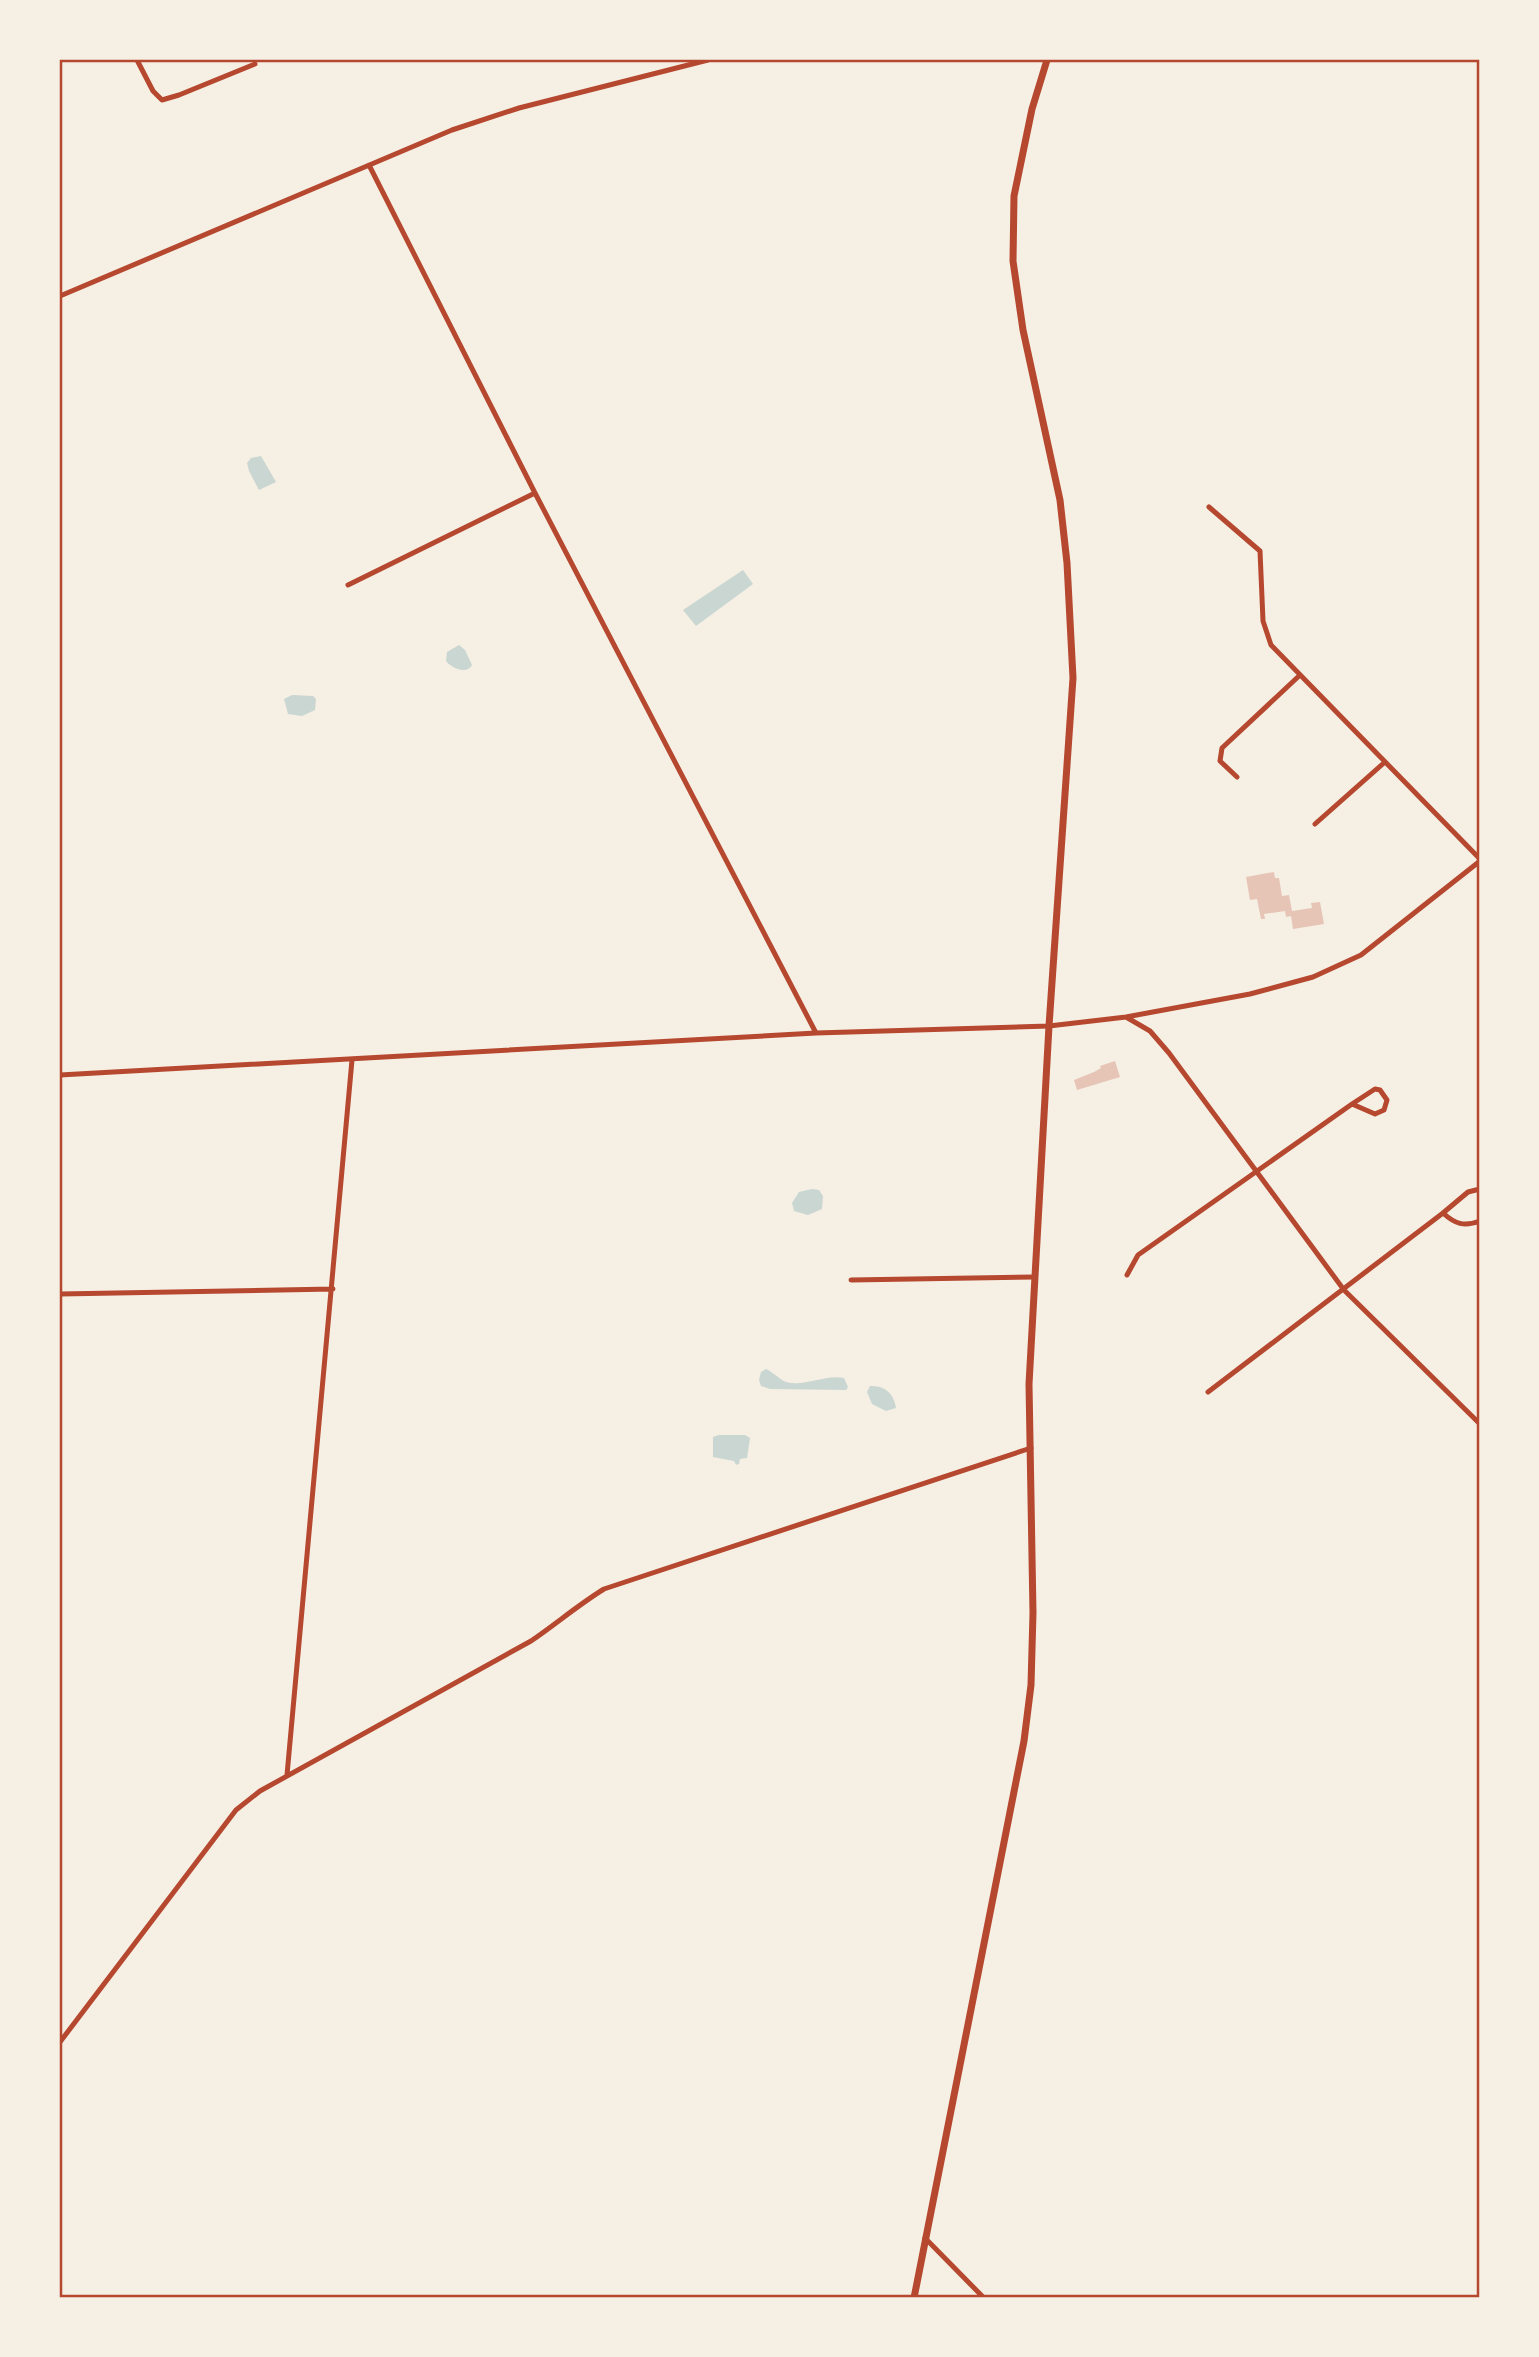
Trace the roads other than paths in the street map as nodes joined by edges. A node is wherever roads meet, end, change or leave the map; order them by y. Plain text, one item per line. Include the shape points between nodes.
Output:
1 (137, 60) edge
2 (708, 60) edge
3 (1047, 60) edge
4 (255, 64) dead end
5 (369, 165) junction
6 (60, 296) edge
7 (535, 493) junction
8 (1209, 507) dead end
9 (348, 585) dead end
10 (1300, 675) junction
11 (1385, 762) junction
12 (1237, 778) dead end
13 (1315, 824) dead end
14 (1479, 860) edge
15 (1126, 1017) junction
16 (1049, 1026) junction
17 (816, 1033) junction
18 (352, 1060) junction
19 (60, 1075) edge
20 (1352, 1104) junction
21 (1256, 1172) junction
22 (1479, 1189) edge
23 (1443, 1213) junction
24 (1479, 1221) edge
25 (1127, 1275) dead end
26 (1035, 1277) junction
27 (851, 1280) dead end
28 (333, 1289) junction
29 (1344, 1290) junction
30 (60, 1294) edge
31 (1208, 1392) dead end
32 (1479, 1424) edge
33 (1031, 1448) junction
34 (287, 1775) junction
35 (60, 2042) edge
36 (925, 2238) junction
37 (914, 2298) edge
38 (984, 2298) edge

1 - 4 street via 162,100
2 - 5 street via 519,108
3 - 16 street via 1014,196 1013,261 1023,330 1060,500 1071,631 1073,678
5 - 6 street
5 - 7 street
7 - 9 street
7 - 17 street
8 - 10 street via 1260,551 1263,621 1271,645
10 - 11 street
10 - 12 street via 1222,748 1220,761
11 - 13 street
11 - 14 street
14 - 15 street via 1361,954 1336,967 1250,994
15 - 16 street
15 - 21 street via 1150,1031
16 - 17 street
16 - 26 street
17 - 18 street
18 - 19 street
18 - 28 street
20 - 20 street via 1375,1114 1384,1110 1387,1100 1375,1089
20 - 21 street
21 - 25 street via 1138,1255
21 - 29 street
22 - 23 street via 1468,1192
23 - 24 street via 1454,1223
23 - 29 street
26 - 27 street
26 - 33 street
28 - 30 street
28 - 34 street
29 - 31 street
29 - 32 street
33 - 34 street via 604,1589 531,1641
33 - 36 street via 1033,1613 1024,1741
34 - 35 street via 231,1816
36 - 37 street
36 - 38 street

